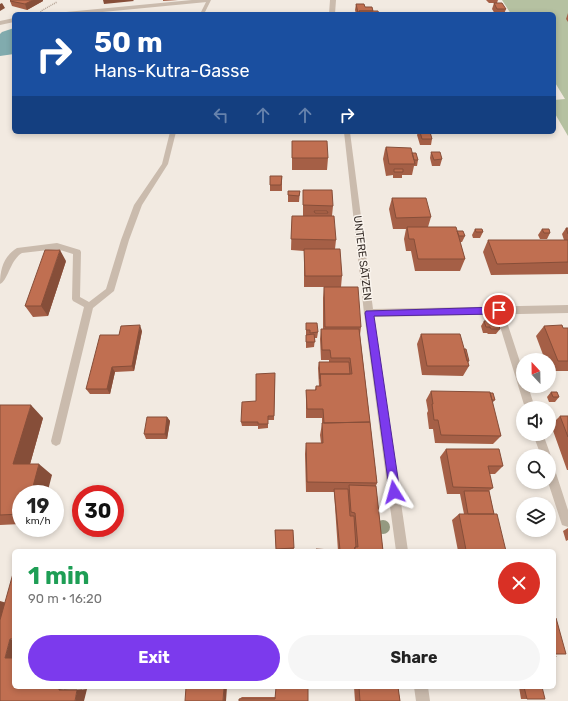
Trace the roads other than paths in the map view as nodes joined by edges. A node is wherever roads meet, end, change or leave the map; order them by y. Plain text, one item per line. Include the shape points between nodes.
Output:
1 (208, 0) edge
2 (333, 0) edge
3 (86, 12) edge
4 (203, 12) edge
5 (332, 12) edge
6 (12, 20) edge
7 (0, 23) edge
8 (172, 134) edge
9 (347, 134) edge
10 (0, 281) edge
11 (89, 306) junction
12 (568, 309) edge
13 (499, 310) junction
14 (370, 313) junction
15 (516, 364) edge
16 (56, 441) dead end
17 (556, 489) edge
18 (568, 521) edge
19 (402, 549) edge
20 (421, 689) edge
21 (423, 701) edge

1 - 3 street
1 - 4 lane
2 - 5 street
6 - 7 street
8 - 11 lane via 165,164 138,205 110,291
9 - 14 street, UNTERE SÄTZEN
10 - 11 lane via 8,262 20,250 57,246 77,252 76,299
11 - 16 lane
12 - 13 street
13 - 14 street
13 - 15 lane
14 - 19 street, UNTERE SÄTZEN
17 - 18 lane
20 - 21 street

